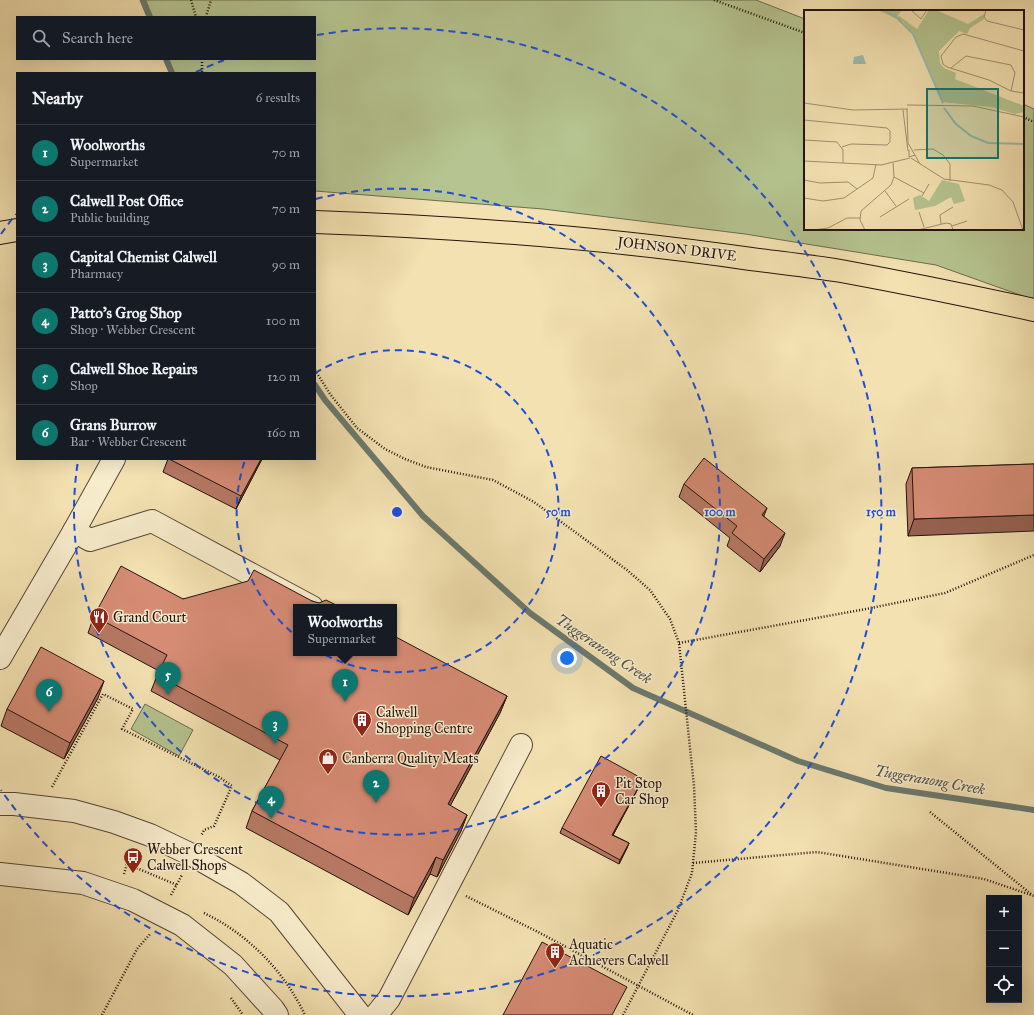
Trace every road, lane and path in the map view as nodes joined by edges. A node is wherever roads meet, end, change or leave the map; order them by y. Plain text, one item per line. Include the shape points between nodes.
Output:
1 (191, 0) edge
2 (211, 0) edge
3 (714, 0) edge
4 (196, 16) edge
5 (206, 16) edge
6 (804, 33) edge
7 (202, 60) edge
8 (202, 72) edge
9 (1024, 117) edge
10 (1034, 122) edge
11 (316, 222) edge
12 (0, 228) edge
13 (16, 229) edge
14 (16, 229) edge
15 (0, 233) edge
16 (1034, 310) edge
17 (316, 372) edge
18 (113, 460) edge
19 (74, 531) junction
20 (1034, 555) edge
21 (306, 604) edge
22 (679, 643) junction
23 (0, 658) edge
24 (521, 746) dead end
25 (0, 804) edge
26 (43, 807) junction
27 (930, 812) dead end
28 (191, 855) junction
29 (693, 863) junction
30 (0, 874) edge
31 (123, 876) dead end
32 (177, 885) junction
33 (448, 887) junction
34 (1034, 896) edge
35 (170, 897) dead end
36 (154, 930) dead end
37 (638, 986) junction
38 (102, 1015) edge
39 (277, 1015) edge
40 (360, 1015) edge
41 (376, 1015) edge
42 (623, 1015) edge
43 (693, 1015) edge

1 - 4 path
2 - 5 path
3 - 6 path
7 - 8 path
9 - 10 path
11 - 16 main road, JOHNSON DRIVE via 536,234 668,247 839,271
12 - 13 main road
14 - 15 main road
17 - 22 path via 357,428 385,449 426,467 492,480 534,502 627,570 650,590 670,619
18 - 19 street
19 - 21 street via 90,540 152,521
19 - 23 street
20 - 22 path via 945,593
22 - 29 path via 694,786 696,832
24 - 33 street
25 - 26 street
26 - 28 street via 74,811 114,822 150,835
26 - 28 path via 103,694 133,709 122,729 232,786 214,826 204,830
27 - 34 path
28 - 32 path
28 - 40 street via 241,883 279,912
29 - 34 path via 817,852 984,879
29 - 37 path via 692,873 678,910
30 - 39 street via 83,883 133,900 182,924 233,965
31 - 32 path via 127,864
32 - 35 path
33 - 37 path
33 - 41 street via 389,999
36 - 38 path via 137,949
37 - 42 path
37 - 43 path

